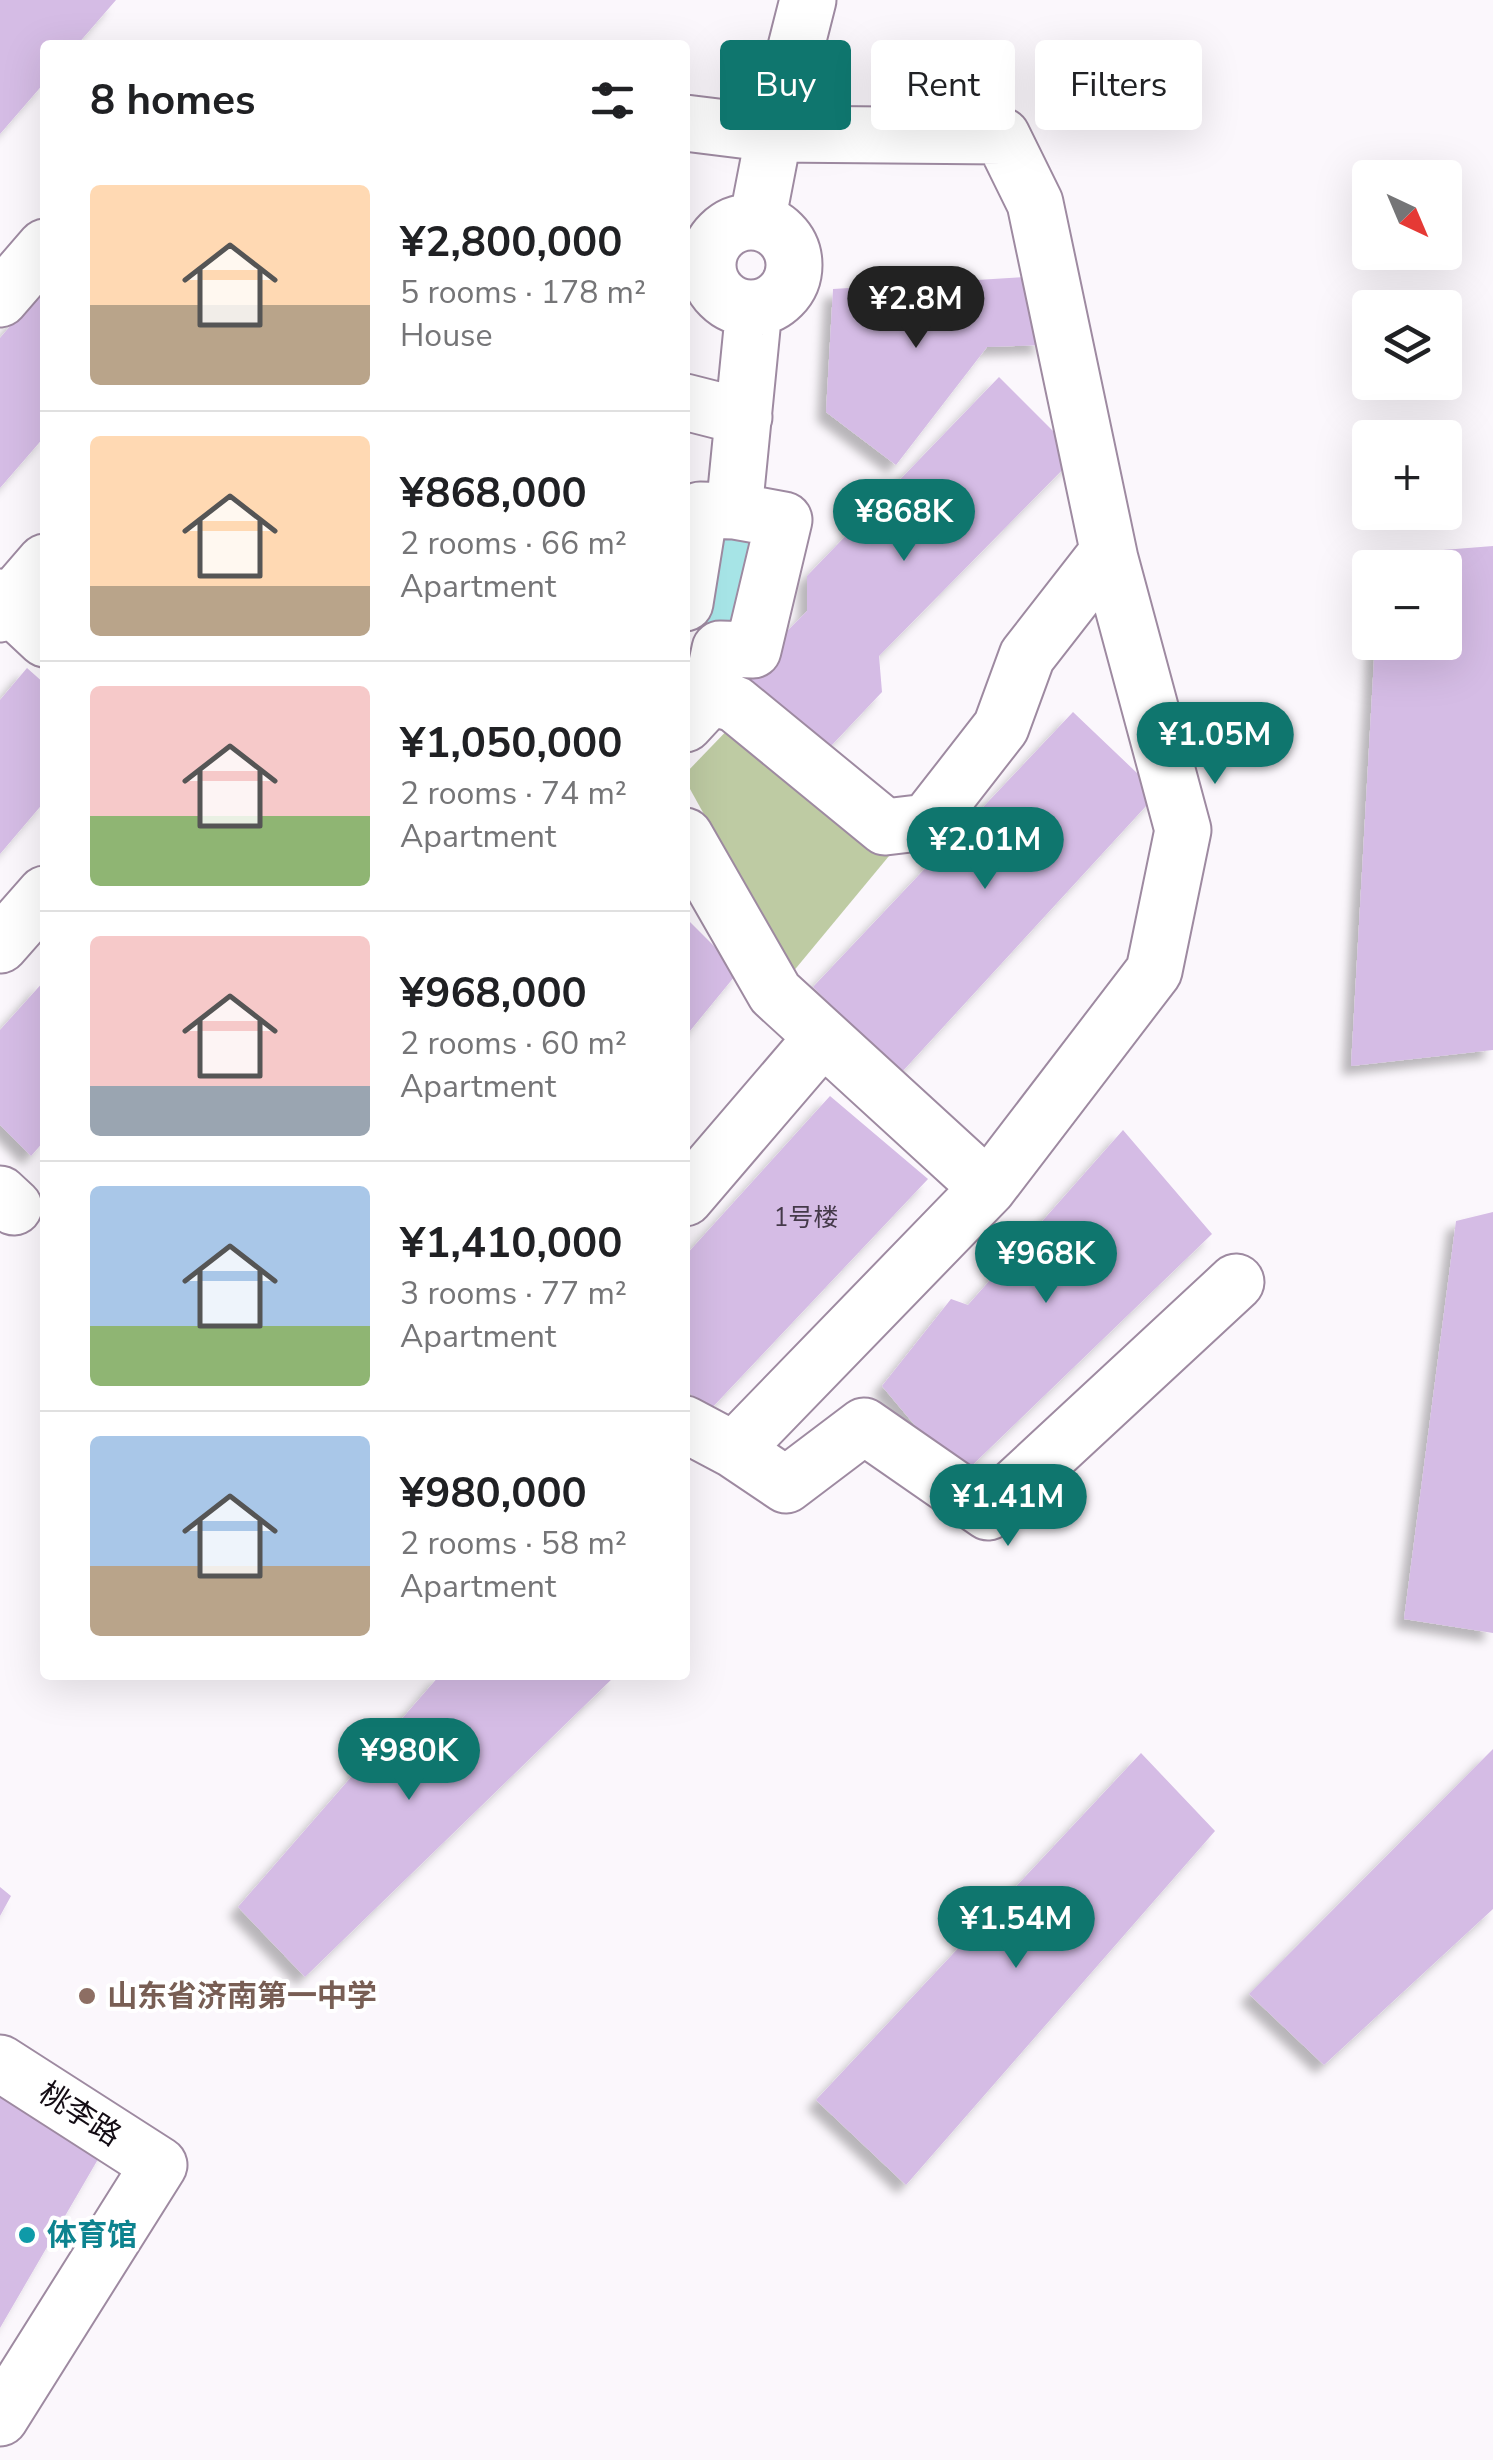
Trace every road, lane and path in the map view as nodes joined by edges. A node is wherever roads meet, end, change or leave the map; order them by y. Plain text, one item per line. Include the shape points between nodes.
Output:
1 (808, 0) edge
2 (690, 125) edge
3 (774, 134) junction
4 (40, 253) edge
5 (0, 299) edge
6 (690, 403) edge
7 (744, 416) junction
8 (734, 511) junction
9 (1108, 552) junction
10 (40, 570) edge
11 (690, 572) edge
12 (13, 614) edge
13 (700, 677) edge
14 (690, 845) edge
15 (40, 900) edge
16 (0, 945) edge
17 (824, 1038) junction
18 (988, 1188) junction
19 (690, 1192) edge
20 (1236, 1282) dead end
21 (690, 1427) edge
22 (734, 1450) junction
23 (0, 2063) edge
24 (1, 2419) edge

1 - 3 street
2 - 3 street
3 - 7 street via 757,222 728,228 710,250 708,264 726,301 754,308
3 - 9 street via 1002,136 1034,204
4 - 5 street
6 - 7 street
7 - 8 street
8 - 11 street via 700,510
8 - 13 street via 784,520 753,650
9 - 13 street via 1026,656 1001,728 927,822 885,827
9 - 18 street via 1183,830 1154,971
10 - 12 street
14 - 17 street via 775,993
15 - 16 street
17 - 18 street
17 - 19 street
18 - 22 street
20 - 22 street via 988,1512 864,1426 786,1485
21 - 22 street
23 - 24 street, 桃李路 via 160,2165

